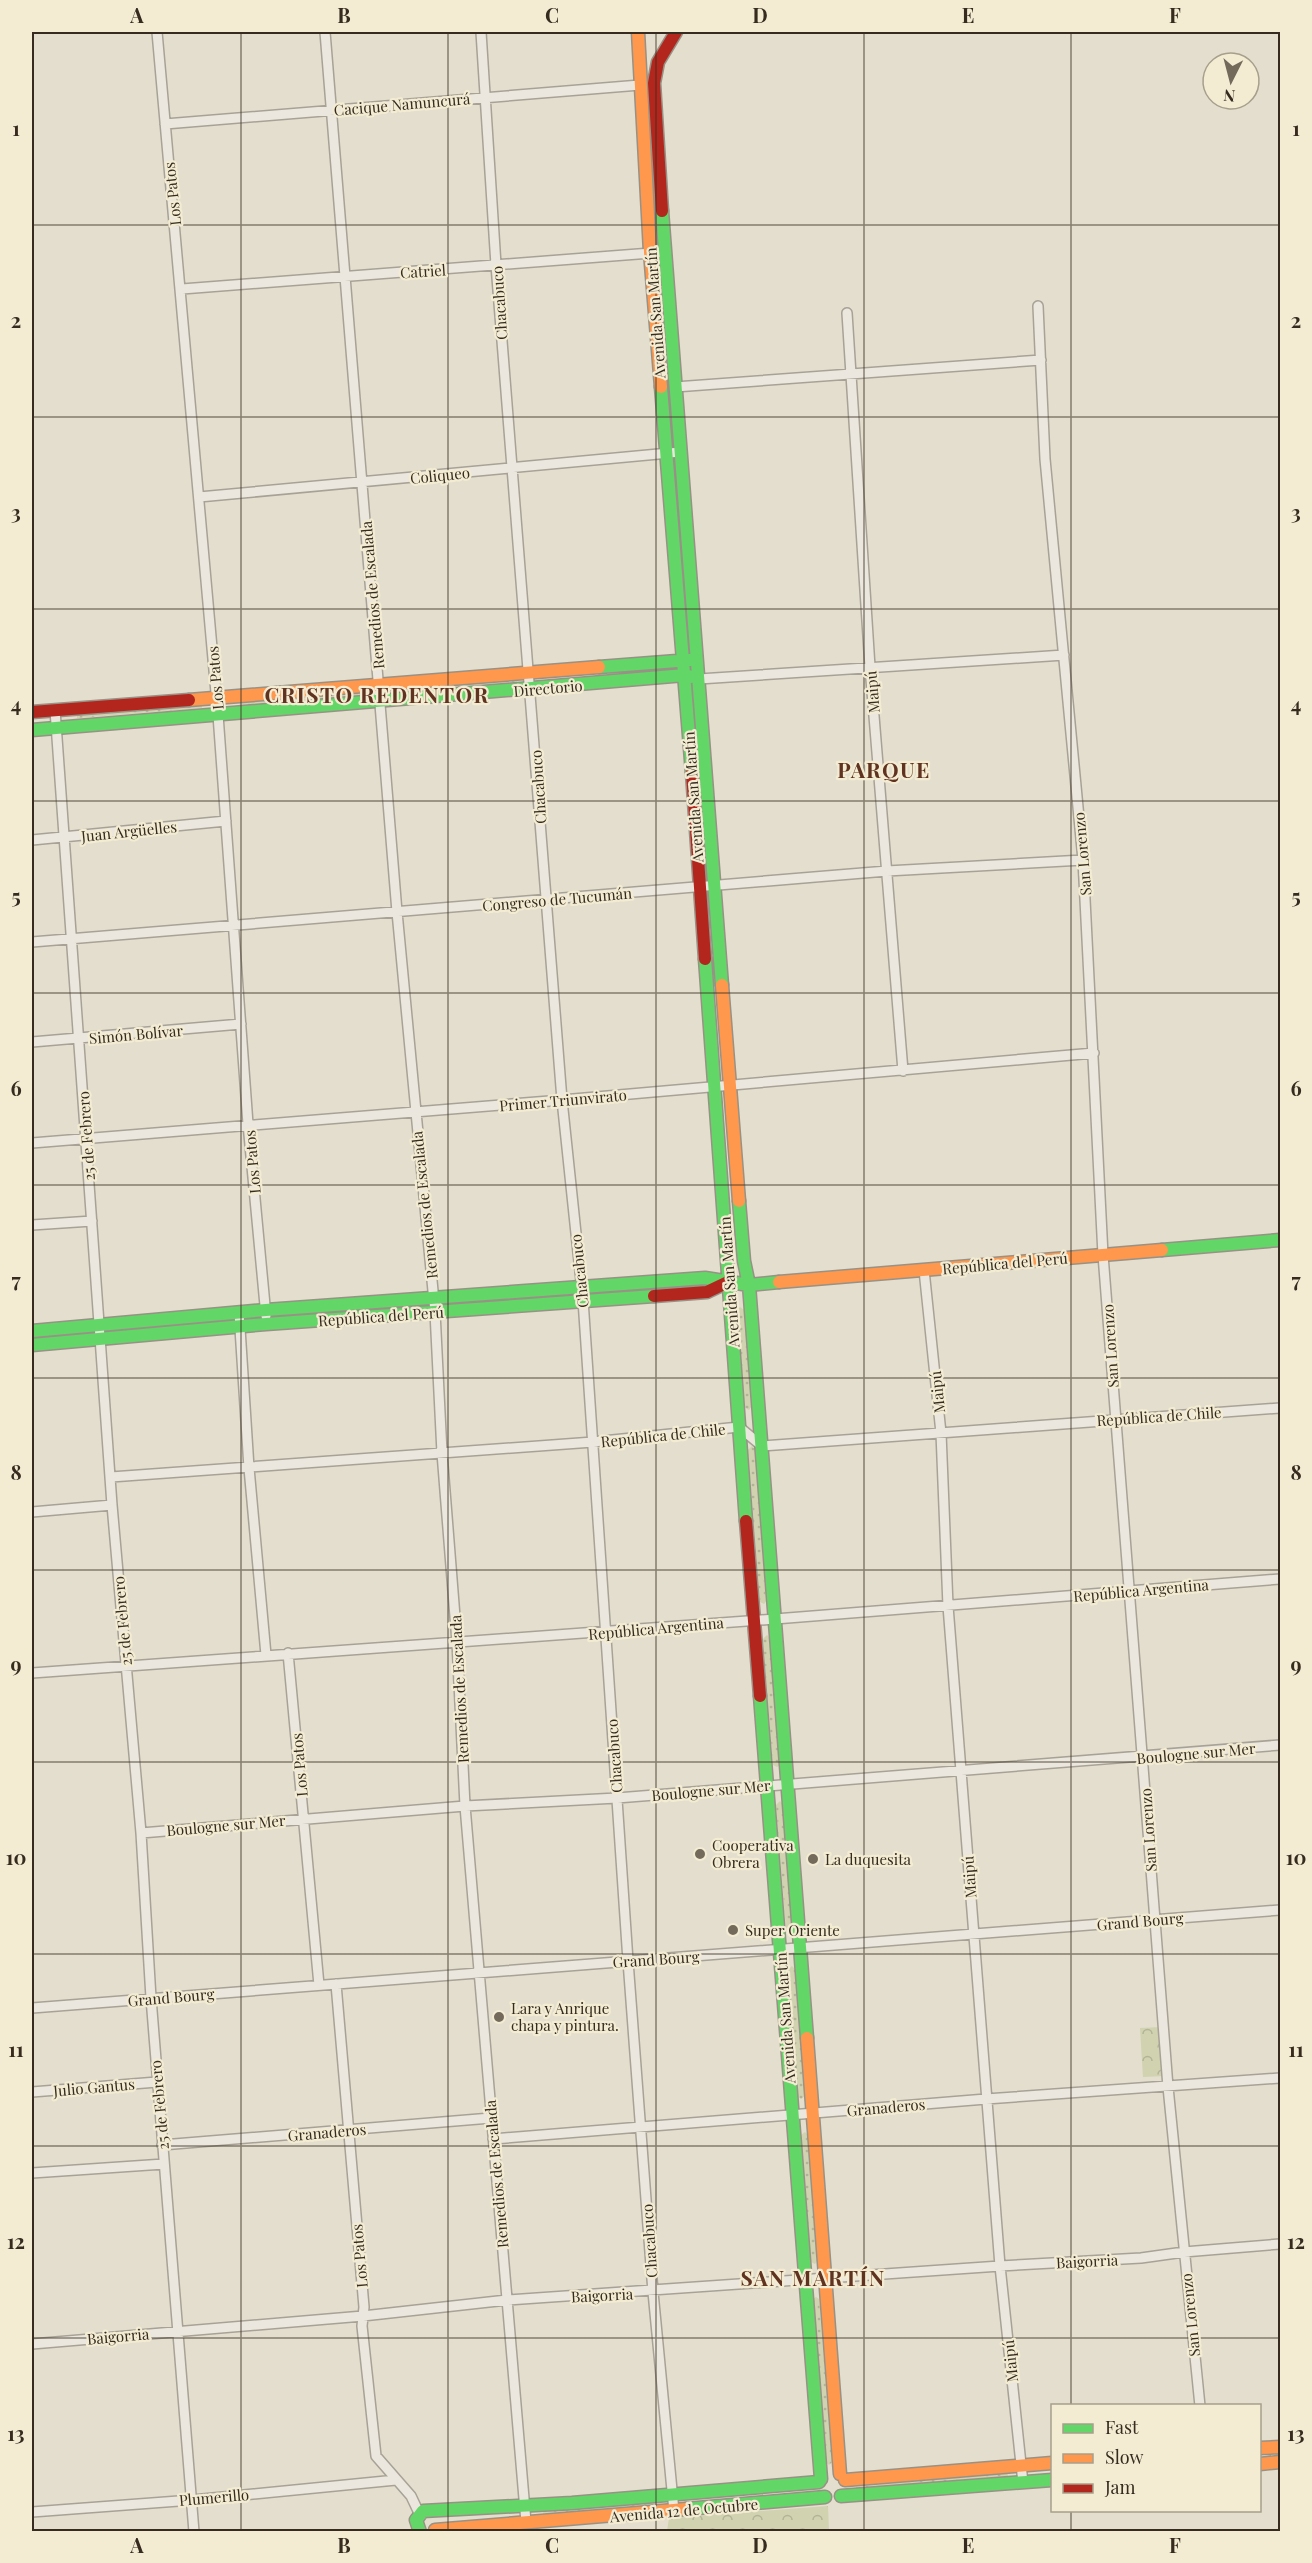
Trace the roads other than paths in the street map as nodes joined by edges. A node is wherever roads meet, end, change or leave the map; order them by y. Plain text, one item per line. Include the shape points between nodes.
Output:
1 (157, 32) edge
2 (326, 32) edge
3 (481, 32) edge
4 (638, 32) edge
5 (676, 32) edge
6 (640, 85) junction
7 (485, 97) junction
8 (332, 110) junction
9 (165, 124) junction
10 (650, 252) junction
11 (664, 252) junction
12 (496, 266) junction
13 (346, 277) junction
14 (182, 289) junction
15 (1038, 306) dead end
16 (847, 313) dead end
17 (1041, 360) junction
18 (850, 375) junction
19 (675, 387) junction
20 (680, 452) junction
21 (666, 453) junction
22 (512, 468) junction
23 (363, 483) junction
24 (199, 497) junction
25 (1064, 655) junction
26 (684, 660) junction
27 (697, 660) junction
28 (870, 667) junction
29 (529, 672) junction
30 (685, 675) junction
31 (699, 679) junction
32 (379, 683) junction
33 (531, 690) junction
34 (216, 696) junction
35 (380, 702) junction
36 (55, 710) junction
37 (32, 712) edge
38 (218, 716) junction
39 (56, 728) junction
40 (32, 730) edge
41 (226, 821) junction
42 (64, 837) junction
43 (32, 840) edge
44 (1083, 860) junction
45 (887, 871) junction
46 (699, 886) junction
47 (715, 886) junction
48 (546, 900) junction
49 (397, 912) junction
50 (235, 924) junction
51 (72, 939) junction
52 (32, 942) edge
53 (241, 1024) junction
54 (79, 1039) junction
55 (32, 1042) edge
56 (1094, 1053) junction
57 (903, 1071) junction
58 (730, 1085) junction
59 (715, 1087) junction
60 (562, 1100) junction
61 (415, 1112) junction
62 (248, 1124) junction
63 (86, 1139) junction
64 (32, 1143) edge
65 (92, 1221) junction
66 (32, 1225) edge
67 (1281, 1240) edge
68 (1103, 1255) junction
69 (924, 1270) junction
70 (729, 1281) junction
71 (749, 1285) junction
72 (580, 1287) junction
73 (433, 1299) junction
74 (583, 1300) junction
75 (266, 1310) junction
76 (435, 1312) junction
77 (238, 1313) junction
78 (267, 1324) junction
79 (100, 1325) junction
80 (241, 1327) junction
81 (32, 1331) edge
82 (101, 1339) junction
83 (32, 1345) edge
84 (1281, 1407) edge
85 (1116, 1419) junction
86 (739, 1427) junction
87 (941, 1433) junction
88 (593, 1442) junction
89 (762, 1446) junction
90 (442, 1453) junction
91 (249, 1468) junction
92 (111, 1477) junction
93 (112, 1505) junction
94 (32, 1512) edge
95 (1281, 1579) edge
96 (1130, 1591) junction
97 (948, 1606) junction
98 (775, 1619) junction
99 (755, 1620) junction
100 (606, 1632) junction
101 (457, 1642) junction
102 (288, 1653) junction
103 (266, 1655) junction
104 (126, 1667) junction
105 (32, 1673) edge
106 (1281, 1745) edge
107 (1142, 1757) junction
108 (961, 1772) junction
109 (788, 1783) junction
110 (768, 1785) junction
111 (617, 1798) junction
112 (465, 1806) junction
113 (304, 1819) junction
114 (141, 1833) junction
115 (1281, 1910) edge
116 (1155, 1919) junction
117 (974, 1934) junction
118 (801, 1948) junction
119 (780, 1949) junction
120 (628, 1961) junction
121 (478, 1973) junction
122 (336, 1984) junction
123 (319, 1985) junction
124 (151, 1998) junction
125 (32, 2008) edge
126 (1281, 2078) edge
127 (157, 2082) junction
128 (1168, 2087) junction
129 (32, 2092) edge
130 (986, 2099) junction
131 (813, 2114) junction
132 (792, 2115) junction
133 (491, 2118) junction
134 (641, 2128) junction
135 (348, 2130) junction
136 (492, 2139) junction
137 (162, 2145) junction
138 (164, 2164) junction
139 (32, 2173) edge
140 (1281, 2244) edge
141 (1184, 2252) junction
142 (999, 2266) junction
143 (825, 2280) junction
144 (806, 2281) junction
145 (653, 2292) junction
146 (507, 2300) junction
147 (363, 2316) junction
148 (177, 2331) junction
149 (32, 2344) edge
150 (1200, 2404) edge
151 (1281, 2446) edge
152 (1261, 2448) edge
153 (1281, 2462) edge
154 (1051, 2463) edge
155 (1261, 2464) edge
156 (1021, 2466) junction
157 (843, 2477) junction
158 (396, 2480) junction
159 (820, 2480) junction
160 (1051, 2480) edge
161 (1023, 2483) junction
162 (673, 2496) junction
163 (841, 2496) junction
164 (825, 2497) junction
165 (192, 2500) junction
166 (525, 2506) junction
167 (674, 2511) junction
168 (32, 2512) edge
169 (432, 2512) junction
170 (419, 2513) junction
171 (526, 2522) junction
172 (419, 2531) edge
173 (434, 2531) edge
174 (194, 2532) edge

1 - 9 street, Los Patos
2 - 8 street, Remedios de Escalada
3 - 7 street, Chacabuco
4 - 6 main road, Avenida San Martín
5 - 11 main road, Avenida San Martín via 659,56 654,83
6 - 7 street, Cacique Namuncurá
6 - 10 main road, Avenida San Martín
7 - 8 street, Cacique Namuncurá
7 - 12 street, Chacabuco
8 - 9 street, Cacique Namuncurá
8 - 13 street, Remedios de Escalada
9 - 14 street, Los Patos
10 - 11 street, Catriel
10 - 12 street, Catriel
10 - 21 main road, Avenida San Martín
11 - 19 main road, Avenida San Martín
12 - 13 street, Catriel
12 - 22 street, Chacabuco
13 - 14 street, Catriel
13 - 23 street, Remedios de Escalada
14 - 24 street, Los Patos
15 - 17 street, San Lorenzo
16 - 18 street, Maipú
17 - 18 street
17 - 25 street, San Lorenzo via 1045,459
18 - 19 street
18 - 28 street, Maipú
19 - 20 main road, Avenida San Martín
20 - 21 street, Coliqueo
20 - 27 main road, Avenida San Martín
21 - 22 street, Coliqueo
21 - 26 main road, Avenida San Martín
22 - 23 street, Coliqueo
22 - 29 street, Chacabuco
23 - 24 street, Coliqueo
23 - 32 street, Remedios de Escalada
24 - 34 street, Los Patos
25 - 28 street, Directorio
25 - 44 street, San Lorenzo
26 - 27 main road, Directorio
26 - 29 main road, Directorio
26 - 30 main road, Avenida San Martín
27 - 31 main road, Avenida San Martín
28 - 31 street, Directorio
28 - 45 street, Maipú
29 - 32 main road, Directorio
29 - 33 street, Chacabuco
30 - 31 main road, Directorio
30 - 33 main road, Directorio
30 - 46 main road, Avenida San Martín
31 - 47 main road, Avenida San Martín
32 - 34 main road, Directorio
32 - 35 street, Remedios de Escalada
33 - 35 main road, Directorio
33 - 48 street, Chacabuco
34 - 36 main road, Directorio
34 - 38 street, Los Patos
35 - 38 main road, Directorio
35 - 49 street, Remedios de Escalada
36 - 37 main road, Directorio
36 - 39 street, 25 de Febrero
38 - 39 main road, Directorio
38 - 41 street, Los Patos
39 - 40 main road, Directorio
39 - 42 street, 25 de Febrero
41 - 42 street, Juan Argüelles
41 - 50 street, Los Patos
42 - 43 street, Juan Argüelles
42 - 51 street, 25 de Febrero
44 - 45 street, Congreso de Tucumán
44 - 56 street, San Lorenzo
45 - 47 street, Congreso de Tucumán
45 - 57 street, Maipú
46 - 47 street, Congreso de Tucumán
46 - 48 street, Congreso de Tucumán
46 - 59 main road, Avenida San Martín
47 - 58 main road, Avenida San Martín
48 - 49 street, Congreso de Tucumán
48 - 60 street, Chacabuco
49 - 50 street, Congreso de Tucumán
49 - 61 street, Remedios de Escalada
50 - 51 street, Congreso de Tucumán
50 - 53 street, Los Patos
51 - 52 street, Congreso de Tucumán
51 - 54 street, 25 de Febrero
53 - 54 street, Simón Bolívar
53 - 62 street, Los Patos
54 - 55 street, Simón Bolívar
54 - 63 street, 25 de Febrero
56 - 57 street, Primer Triunvirato
56 - 68 street, San Lorenzo
57 - 58 street, Primer Triunvirato
58 - 59 street, Primer Triunvirato
58 - 71 main road, Avenida San Martín
59 - 60 street, Primer Triunvirato
59 - 70 main road, Avenida San Martín
60 - 61 street, Primer Triunvirato
60 - 72 street, Chacabuco
61 - 62 street, Primer Triunvirato
61 - 73 street, Remedios de Escalada
62 - 63 street, Primer Triunvirato
62 - 75 street, Los Patos
63 - 64 street, Primer Triunvirato
63 - 65 street, 25 de Febrero
65 - 66 street
65 - 79 street, 25 de Febrero
67 - 68 main road, República del Perú
68 - 69 main road, República del Perú
68 - 85 street, San Lorenzo
69 - 71 main road, República del Perú
69 - 87 street, Maipú
70 - 71 main road, República del Perú
70 - 72 main road, República del Perú via 705,1278
70 - 74 main road, República del Perú via 707,1292
70 - 86 main road, Avenida San Martín
71 - 89 main road, Avenida San Martín
72 - 73 main road, República del Perú
72 - 74 street, Chacabuco
73 - 75 main road, República del Perú
73 - 76 street, Remedios de Escalada
74 - 76 main road, República del Perú
74 - 88 street, Chacabuco
75 - 77 main road, República del Perú
75 - 78 street, Los Patos
76 - 78 main road, República del Perú
76 - 90 street, Remedios de Escalada
77 - 79 main road, República del Perú
77 - 80 street
78 - 80 main road, República del Perú
79 - 81 main road, República del Perú
79 - 82 street, 25 de Febrero
80 - 82 main road, República del Perú
80 - 91 street
82 - 83 main road, República del Perú
82 - 92 street, 25 de Febrero
84 - 85 street, República de Chile
85 - 87 street, República de Chile
85 - 96 street, San Lorenzo
86 - 88 street, República de Chile
86 - 89 street, República de Chile
86 - 99 main road, Avenida San Martín
87 - 89 street, República de Chile
87 - 97 street, Maipú
88 - 90 street, República de Chile
88 - 100 street, Chacabuco
89 - 98 main road, Avenida San Martín
90 - 91 street, República de Chile
90 - 101 street, Remedios de Escalada
91 - 92 street, República de Chile
91 - 103 street
92 - 93 street, 25 de Febrero
93 - 94 street
93 - 104 street, 25 de Febrero
95 - 96 street, República Argentina
96 - 97 street, República Argentina
96 - 107 street, San Lorenzo
97 - 98 street, República Argentina
97 - 108 street, Maipú
98 - 99 street, República Argentina
98 - 109 main road, Avenida San Martín
99 - 100 street, República Argentina
99 - 110 main road, Avenida San Martín
100 - 101 street, República Argentina
100 - 111 street, Chacabuco
101 - 102 street, República Argentina
101 - 112 street, Remedios de Escalada
102 - 103 street, República Argentina
102 - 113 street, Los Patos
103 - 104 street, República Argentina
104 - 105 street, República Argentina
104 - 114 street, 25 de Febrero
106 - 107 street, Boulogne sur Mer
107 - 108 street, Boulogne sur Mer
107 - 116 street, San Lorenzo
108 - 109 street, Boulogne sur Mer
108 - 117 street, Maipú
109 - 110 street, Boulogne sur Mer
109 - 118 main road, Avenida San Martín
110 - 111 street, Boulogne sur Mer
110 - 119 main road, Avenida San Martín
111 - 112 street, Boulogne sur Mer
111 - 120 street, Chacabuco
112 - 113 street, Boulogne sur Mer
112 - 121 street, Remedios de Escalada
113 - 114 street, Boulogne sur Mer
113 - 123 street, Los Patos
114 - 124 street, 25 de Febrero
115 - 116 street, Grand Bourg
116 - 117 street, Grand Bourg
116 - 128 street, San Lorenzo
117 - 118 street, Grand Bourg
117 - 130 street, Maipú
118 - 119 street, Grand Bourg
118 - 131 main road, Avenida San Martín
119 - 120 street, Grand Bourg
119 - 132 main road, Avenida San Martín
120 - 121 street, Grand Bourg
120 - 134 street, Chacabuco
121 - 122 street, Grand Bourg
121 - 133 street, Remedios de Escalada
122 - 123 street, Grand Bourg
122 - 135 street, Los Patos
123 - 124 street, Grand Bourg
124 - 125 street, Grand Bourg
124 - 127 street, 25 de Febrero
126 - 128 street, Granaderos
127 - 129 street, Julio Gantus
127 - 137 street, 25 de Febrero
128 - 130 street, Granaderos
128 - 141 street, San Lorenzo
130 - 131 street, Granaderos
130 - 142 street, Maipú
131 - 132 street, Granaderos
131 - 143 main road, Avenida San Martín
132 - 134 street, Granaderos
132 - 144 main road, Avenida San Martín
133 - 135 street, Granaderos
133 - 136 street, Remedios de Escalada
134 - 136 street, Granaderos
134 - 145 street, Chacabuco
135 - 137 street, Granaderos
135 - 147 street, Los Patos
136 - 146 street, Remedios de Escalada
137 - 138 street, 25 de Febrero
138 - 139 street
138 - 148 street, 25 de Febrero
140 - 141 street, Baigorria
141 - 142 street, Baigorria
141 - 150 street, San Lorenzo
142 - 143 street, Baigorria
142 - 156 street, Maipú
143 - 144 street, Baigorria
143 - 157 main road, Avenida San Martín
144 - 145 street, Baigorria
144 - 159 main road, Avenida San Martín
145 - 146 street, Baigorria
145 - 162 street, Chacabuco
146 - 147 street, Baigorria
146 - 166 street, Remedios de Escalada
147 - 148 street, Baigorria
147 - 158 street, Los Patos via 376,2456
148 - 149 street, Baigorria
148 - 165 street, 25 de Febrero
151 - 152 main road
153 - 155 main road
154 - 156 main road
156 - 157 main road
156 - 161 street, Maipú
157 - 159 main road via 831,2472
157 - 163 main road via 846,2490
158 - 165 street, Plumerillo
158 - 170 street, Los Patos via 411,2496
159 - 162 main road, Avenida 12 de Octubre
159 - 164 main road via 820,2492
160 - 161 main road
161 - 163 main road
162 - 166 main road, Avenida 12 de Octubre
162 - 167 street, Chacabuco
163 - 164 main road
164 - 167 main road, Avenida 12 de Octubre
165 - 168 street, Plumerillo
165 - 174 street, 25 de Febrero
166 - 169 main road, Avenida 12 de Octubre
166 - 171 street, Remedios de Escalada
167 - 171 main road, Avenida 12 de Octubre
169 - 170 main road, Avenida 12 de Octubre
169 - 173 main road via 438,2519
170 - 172 main road via 415,2519
171 - 173 main road, Avenida 12 de Octubre

